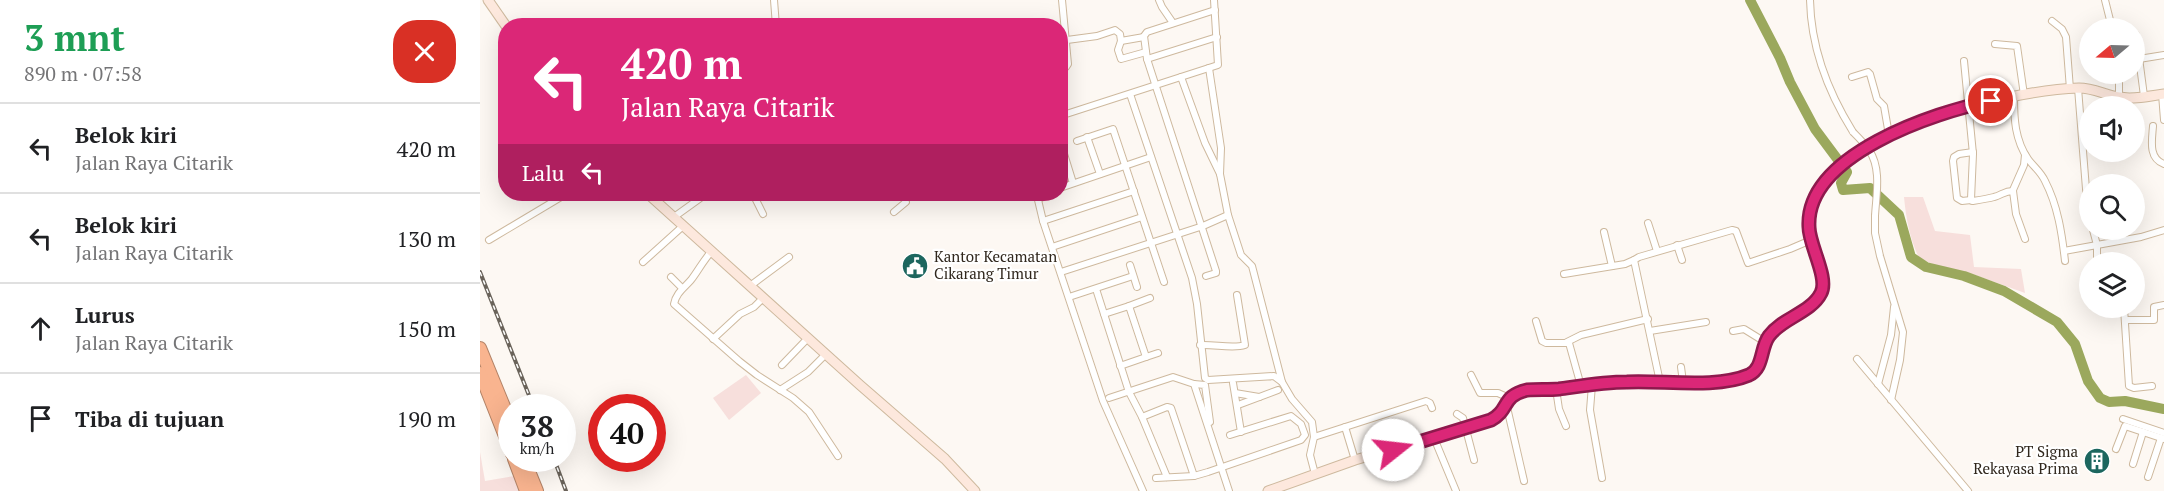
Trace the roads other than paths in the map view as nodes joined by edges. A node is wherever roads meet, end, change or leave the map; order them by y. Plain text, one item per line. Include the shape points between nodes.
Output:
1 (488, 0) edge
2 (774, 0) edge
3 (1062, 0) edge
4 (1159, 0) edge
5 (1214, 0) edge
6 (1810, 0) edge
7 (2105, 0) edge
8 (1215, 10) junction
9 (500, 18) edge
10 (775, 18) edge
11 (1064, 18) edge
12 (2110, 18) edge
13 (2052, 21) dead end
14 (1173, 23) junction
15 (1144, 37) junction
16 (1217, 37) junction
17 (1068, 40) edge
18 (1121, 41) junction
19 (1995, 44) dead end
20 (1146, 51) junction
21 (2164, 55) edge
22 (2145, 58) edge
23 (1147, 59) junction
24 (1964, 61) dead end
25 (1209, 68) junction
26 (1852, 76) dead end
27 (1181, 77) junction
28 (2142, 84) edge
29 (1156, 86) junction
30 (2074, 88) junction
31 (1130, 94) junction
32 (2163, 94) edge
33 (2019, 96) junction
34 (2116, 96) edge
35 (2144, 96) joint
36 (1969, 106) junction
37 (1068, 113) edge
38 (2164, 120) edge
39 (2153, 126) dead end
40 (1889, 135) junction
41 (1088, 137) junction
42 (1077, 141) dead end
43 (1973, 152) junction
44 (2025, 154) junction
45 (1151, 157) junction
46 (2164, 164) edge
47 (1125, 166) junction
48 (1068, 167) edge
49 (1100, 174) junction
50 (1220, 174) junction
51 (2084, 174) edge
52 (1073, 183) junction
53 (1068, 185) edge
54 (2013, 190) junction
55 (1134, 192) junction
56 (1971, 200) junction
57 (554, 201) edge
58 (656, 201) edge
59 (696, 201) edge
60 (756, 201) edge
61 (906, 201) edge
62 (1038, 201) edge
63 (894, 212) dead end
64 (762, 214) dead end
65 (1228, 215) junction
66 (674, 217) junction
67 (1142, 218) junction
68 (1044, 221) junction
69 (1648, 223) dead end
70 (683, 226) junction
71 (1203, 226) junction
72 (2164, 230) edge
73 (1604, 232) dead end
74 (1177, 235) junction
75 (2025, 239) dead end
76 (489, 240) dead end
77 (1811, 240) junction
78 (2096, 240) edge
79 (1150, 243) junction
80 (1677, 245) junction
81 (2097, 245) junction
82 (1052, 247) junction
83 (1657, 251) junction
84 (2064, 251) junction
85 (711, 252) junction
86 (2097, 252) edge
87 (789, 257) dead end
88 (1634, 260) junction
89 (1682, 260) dead end
90 (2066, 261) dead end
91 (643, 262) dead end
92 (1130, 265) dead end
93 (1612, 266) junction
94 (1061, 272) junction
95 (1564, 274) dead end
96 (1133, 276) junction
97 (1206, 276) dead end
98 (670, 278) dead end
99 (1164, 282) dead end
100 (750, 286) junction
101 (1137, 287) dead end
102 (682, 288) junction
103 (1096, 289) junction
104 (1237, 295) dead end
105 (1069, 297) junction
106 (763, 298) junction
107 (1150, 298) dead end
108 (1894, 304) junction
109 (2164, 305) edge
110 (1129, 306) junction
111 (1104, 314) junction
112 (1648, 320) junction
113 (2125, 320) joint
114 (1536, 321) dead end
115 (2154, 321) junction
116 (2164, 321) edge
117 (1706, 322) dead end
118 (1650, 331) junction
119 (1733, 331) dead end
120 (808, 338) junction
121 (714, 339) junction
122 (1567, 342) junction
123 (1765, 342) junction
124 (1200, 345) junction
125 (480, 348) edge
126 (1158, 353) dead end
127 (826, 354) junction
128 (1146, 357) junction
129 (1857, 359) dead end
130 (782, 365) dead end
131 (1120, 366) junction
132 (1681, 367) dead end
133 (480, 373) edge
134 (1471, 375) dead end
135 (1282, 382) junction
136 (1660, 382) junction
137 (1683, 382) junction
138 (1233, 383) dead end
139 (1878, 384) junction
140 (1592, 385) junction
141 (1581, 386) junction
142 (2152, 386) dead end
143 (1556, 389) junction
144 (780, 390) junction
145 (1278, 390) dead end
146 (1129, 392) junction
147 (1235, 393) junction
148 (499, 394) edge
149 (1259, 397) junction
150 (1109, 398) dead end
151 (1507, 400) junction
152 (1891, 400) junction
153 (1238, 405) junction
154 (1432, 408) dead end
155 (1457, 414) dead end
156 (1142, 417) junction
157 (498, 419) edge
158 (2123, 419) dead end
159 (1566, 426) dead end
160 (1345, 427) junction
161 (1466, 428) junction
162 (1241, 432) junction
163 (2144, 432) junction
164 (1230, 435) dead end
165 (2163, 436) edge
166 (1314, 437) junction
167 (1434, 438) junction
168 (2116, 449) dead end
169 (838, 456) dead end
170 (1355, 460) junction
171 (1474, 460) dead end
172 (2133, 465) dead end
173 (1221, 467) junction
174 (519, 472) edge
175 (529, 472) edge
176 (1315, 474) junction
177 (1194, 476) junction
178 (1167, 477) junction
179 (2148, 477) dead end
180 (1156, 478) dead end
181 (1602, 478) dead end
182 (1524, 481) dead end
183 (526, 491) edge
184 (537, 491) edge
185 (975, 491) edge
186 (1143, 491) edge
187 (1229, 491) edge
188 (1268, 491) edge
189 (1456, 491) edge
190 (1968, 491) edge

1 - 9 street
2 - 10 street
3 - 11 street
4 - 14 street
5 - 8 street
6 - 108 street, bridge via 1819,63 1836,104 1874,160 1875,233
7 - 12 street
8 - 14 street
8 - 16 street
13 - 30 street via 2066,37
14 - 15 street via 1147,32
15 - 18 street
15 - 20 street
16 - 23 street
16 - 25 street via 1218,64
17 - 18 street via 1115,30 1119,31
18 - 20 street via 1121,59
19 - 33 street via 2017,46
20 - 23 street
21 - 22 street
23 - 29 street
24 - 36 street
25 - 27 street
25 - 50 street via 1221,148
26 - 40 street via 1870,74 1877,99 1884,106
27 - 29 street
27 - 50 street
28 - 35 street
29 - 31 street
29 - 71 street
30 - 33 street
30 - 34 street
30 - 51 street
31 - 37 street
31 - 45 street
32 - 35 street
32 - 38 street
33 - 36 street
33 - 44 street via 2016,129
36 - 40 street
36 - 43 street
39 - 46 street via 2154,154
40 - 77 street via 1848,161 1823,184 1812,203 1808,224
41 - 42 street
41 - 47 street via 1113,129
41 - 49 street
43 - 56 street
43 - 56 street via 1959,154 1953,160 1957,198
44 - 54 street
44 - 84 street via 2049,190
45 - 47 street
45 - 74 street
47 - 49 street
47 - 55 street
48 - 52 street
49 - 52 street
50 - 65 street
52 - 53 street
54 - 56 street via 1997,197
54 - 75 street
55 - 67 street
55 - 68 street
57 - 76 street
58 - 66 street
59 - 66 street
60 - 64 street
61 - 63 street
62 - 68 street
65 - 71 street
65 - 135 street via 1241,255 1252,267
66 - 70 street
67 - 79 street
67 - 82 street
68 - 82 street
69 - 83 street
70 - 85 street
70 - 91 street
71 - 74 street
71 - 97 street via 1216,271
72 - 81 street
73 - 93 street
74 - 79 street
74 - 124 street via 1192,278
77 - 80 street via 1748,263 1734,230
77 - 123 street via 1822,279 1821,293
78 - 81 street
79 - 94 street
79 - 99 street
80 - 83 street
80 - 89 street
81 - 84 street
81 - 86 street
82 - 94 street
83 - 88 street
84 - 90 street
85 - 100 street
85 - 102 street
87 - 100 street
88 - 93 street
88 - 112 street
92 - 96 street
93 - 95 street
94 - 105 street
96 - 101 street
96 - 103 street
98 - 102 street
100 - 106 street
102 - 121 street via 674,304
103 - 105 street
103 - 111 street
104 - 124 street via 1245,345
105 - 186 street via 1103,401
106 - 120 street
106 - 121 street
107 - 110 street
108 - 139 street via 1891,335
108 - 152 street via 1903,332
109 - 115 street via 2154,307
110 - 111 street
110 - 128 street
111 - 131 street
112 - 118 street
112 - 122 street via 1581,335
113 - 115 street
113 - 142 street via 2130,387
114 - 122 street via 1542,341
115 - 116 street
117 - 118 street
118 - 136 street
119 - 123 street via 1744,329
120 - 127 street
120 - 130 street
121 - 144 street
122 - 141 street
123 - 137 street via 1758,367 1749,375
124 - 135 street via 1206,379 1274,376
125 - 148 highway
126 - 128 street
127 - 144 street via 808,372
127 - 185 street via 945,459
128 - 131 street
129 - 139 street
131 - 146 street
132 - 137 street
133 - 157 highway
134 - 151 street via 1481,394 1498,393
135 - 166 street via 1312,422
136 - 137 street
136 - 140 street
138 - 147 street
139 - 152 street
140 - 141 street
140 - 181 street via 1590,410
141 - 143 street
143 - 151 street via 1527,390
143 - 159 street
144 - 169 street via 809,412
145 - 149 street
146 - 150 street
146 - 156 street
146 - 173 street via 1173,377 1194,384
147 - 149 street
147 - 153 street
149 - 153 street
151 - 161 street via 1496,417
151 - 182 street
152 - 190 street
153 - 162 street
154 - 160 street via 1426,401
155 - 161 street
156 - 177 street via 1171,408
156 - 178 street
158 - 165 street
160 - 166 street
160 - 170 street
161 - 167 street
161 - 171 street
162 - 164 street
162 - 173 street via 1291,416 1301,424 1305,435 1301,440
163 - 165 street
163 - 168 street via 2125,426
163 - 172 street
165 - 179 street
166 - 176 street via 1310,455
167 - 170 street
167 - 189 street
170 - 176 street
173 - 177 street
173 - 187 street
174 - 183 highway
175 - 184 highway
176 - 188 street
177 - 178 street
178 - 180 street

